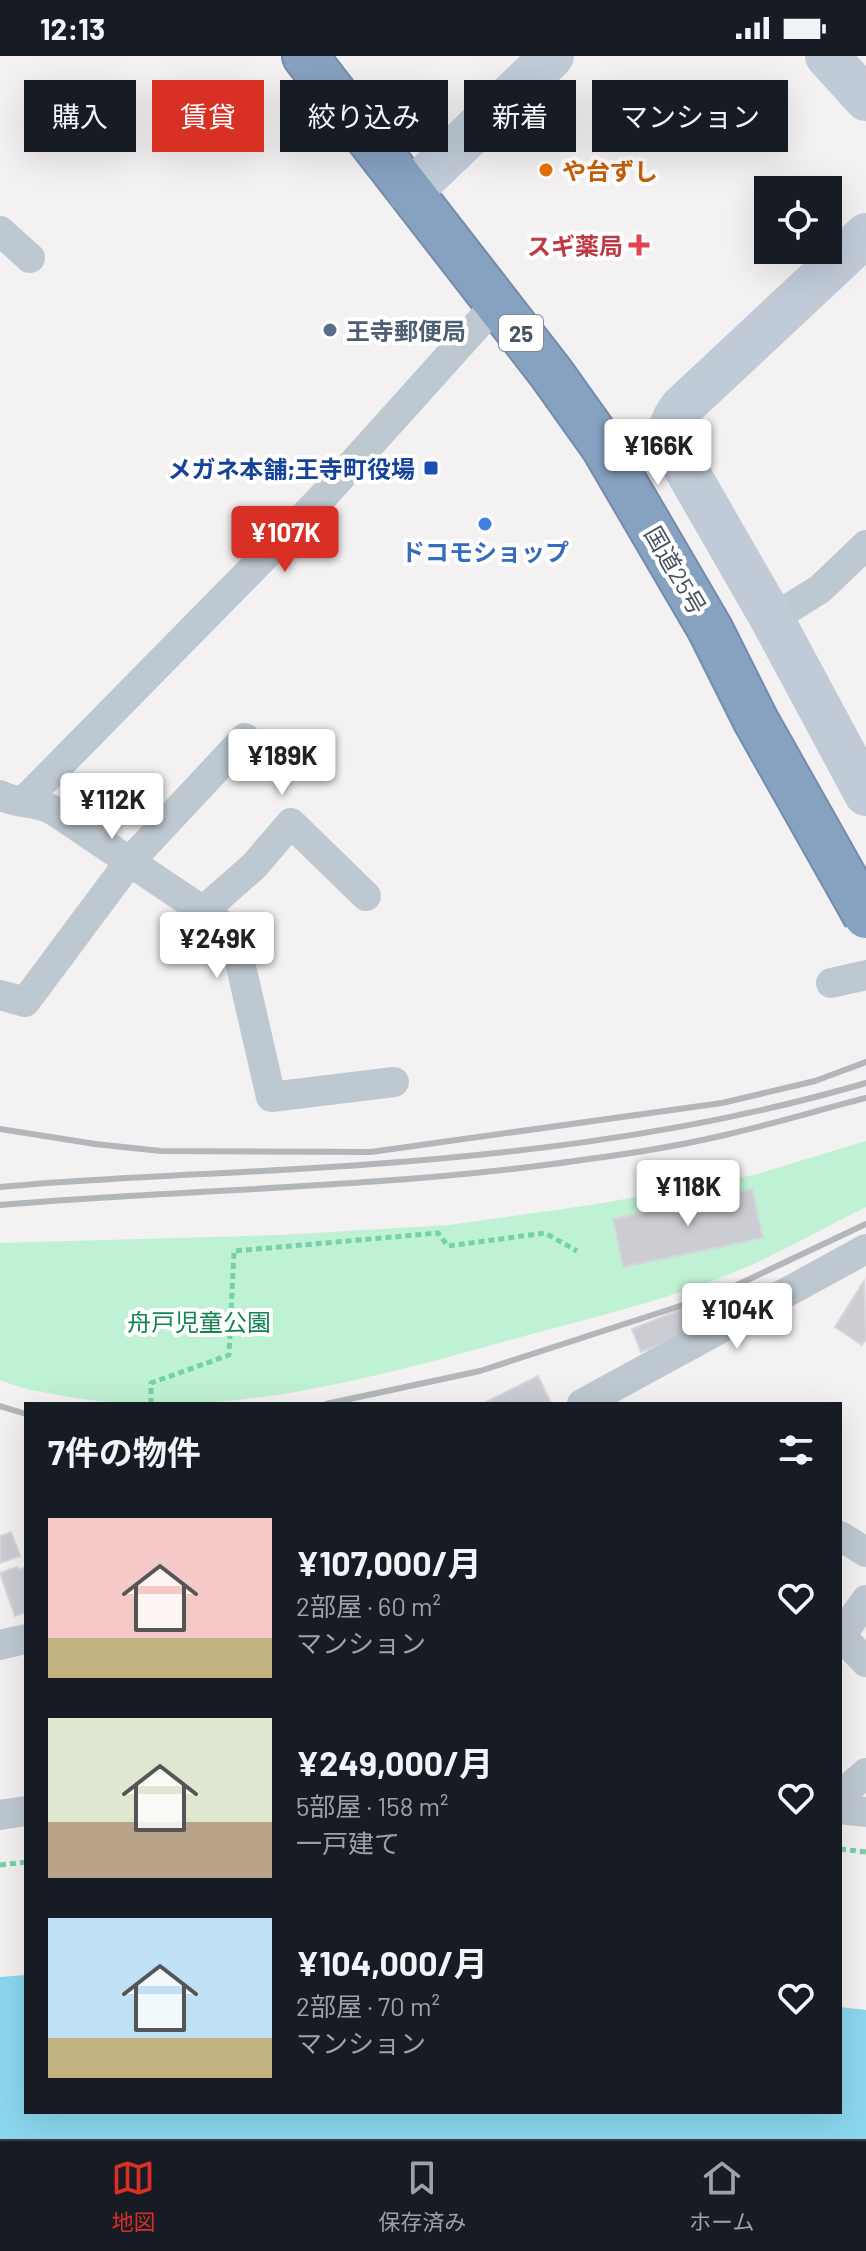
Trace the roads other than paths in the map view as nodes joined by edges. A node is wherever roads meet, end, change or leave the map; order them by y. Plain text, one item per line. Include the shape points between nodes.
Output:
1 (305, 56) edge
2 (552, 56) edge
3 (827, 56) edge
4 (866, 99) edge
5 (410, 192) junction
6 (0, 231) edge
7 (866, 235) edge
8 (30, 258) dead end
9 (498, 302) junction
10 (866, 545) edge
11 (772, 619) junction
12 (245, 738) dead end
13 (866, 794) edge
14 (8, 801) edge
15 (130, 861) junction
16 (366, 896) dead end
17 (203, 911) junction
18 (866, 916) edge
19 (866, 975) edge
20 (831, 983) dead end
21 (0, 995) edge
22 (394, 1082) dead end
23 (866, 1249) edge
24 (586, 1402) edge
25 (842, 1537) edge
26 (866, 1552) edge
27 (866, 1600) edge
28 (842, 1635) edge
29 (842, 1637) edge
30 (24, 1639) edge
31 (0, 1645) edge
32 (866, 1662) edge
33 (866, 1773) edge
34 (842, 1794) edge
35 (842, 1809) edge
36 (24, 1811) edge
37 (866, 1812) edge
38 (0, 1815) edge

1 - 5 highway, 国道25号 / 25
2 - 5 street
3 - 4 street
5 - 9 highway, 国道25号 / 25
6 - 8 street
7 - 11 street via 672,420 672,445
9 - 14 street via 319,501
9 - 18 highway, 国道25号 / 25, bridge via 603,446 710,629
10 - 11 street via 820,589
11 - 13 street
12 - 15 street
14 - 15 street via 38,802
15 - 17 street
15 - 21 street via 25,1002
16 - 17 street via 291,823 254,866
17 - 22 street via 229,932 237,949 271,1097
19 - 20 street
23 - 24 street
25 - 26 street
27 - 28 street
29 - 32 street
30 - 31 street
33 - 34 street
35 - 37 street
36 - 38 street

